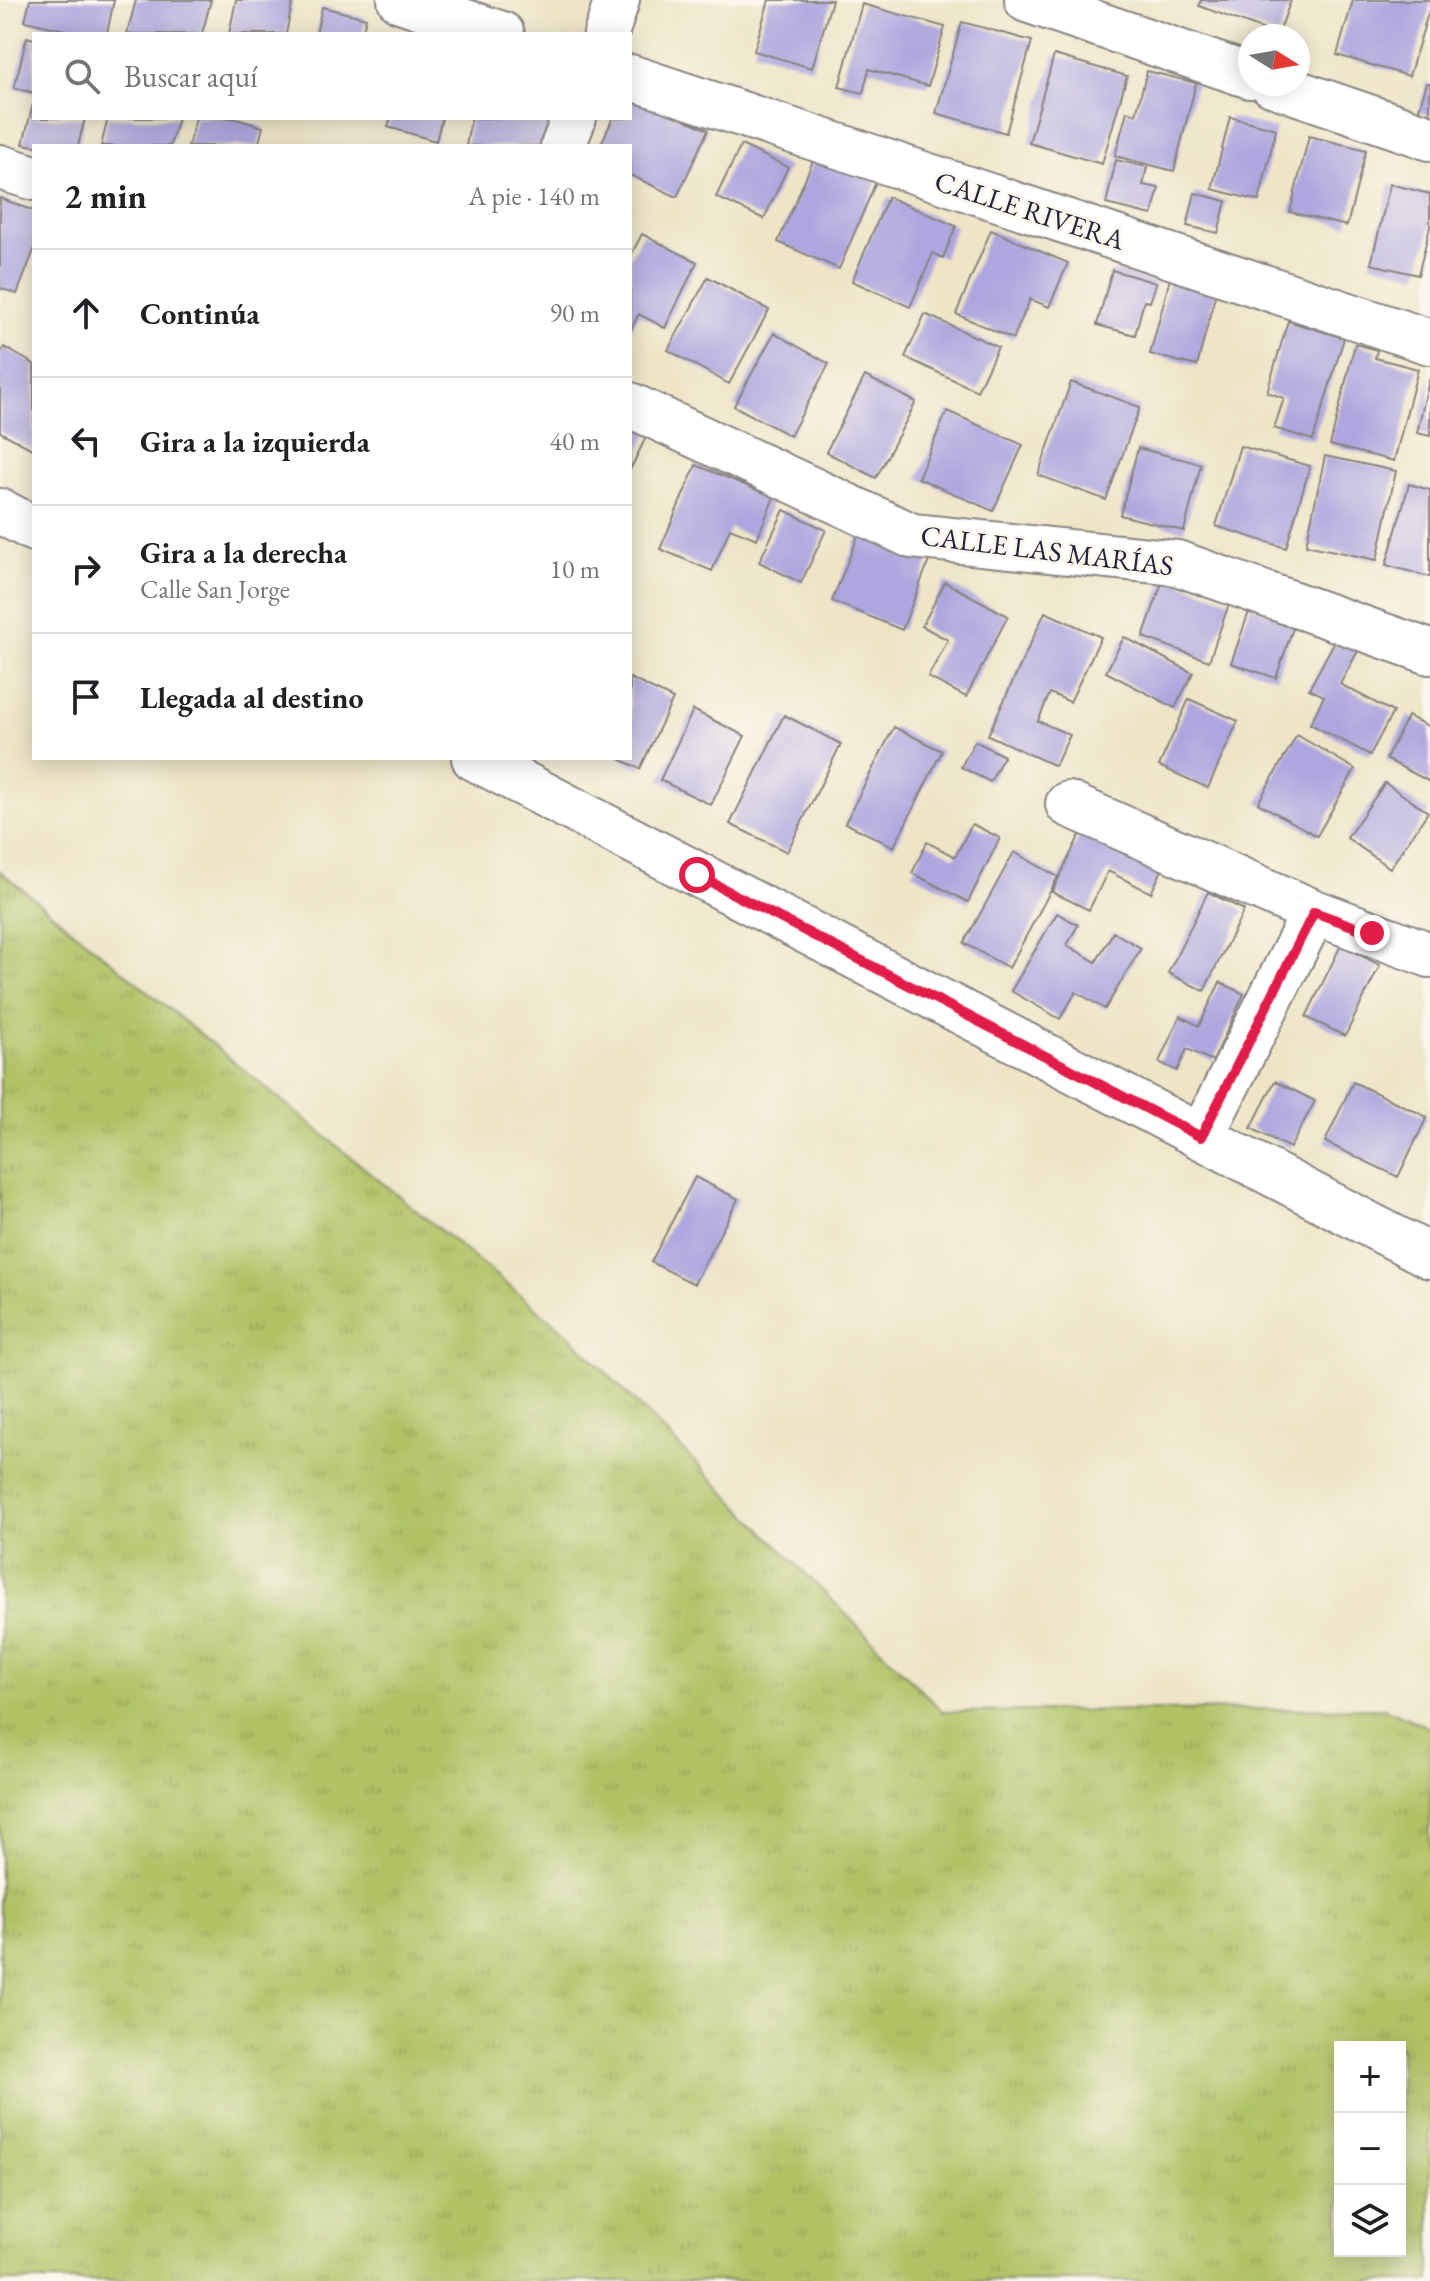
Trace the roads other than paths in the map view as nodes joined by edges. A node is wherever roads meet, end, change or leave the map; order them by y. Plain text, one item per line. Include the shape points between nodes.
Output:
1 (400, 0) edge
2 (617, 0) edge
3 (1027, 0) edge
4 (496, 32) edge
5 (607, 32) edge
6 (1238, 72) edge
7 (632, 78) edge
8 (1307, 96) edge
9 (573, 120) edge
10 (1430, 138) edge
11 (564, 144) edge
12 (0, 167) edge
13 (32, 177) edge
14 (1430, 342) edge
15 (632, 406) edge
16 (0, 511) edge
17 (32, 528) edge
18 (1430, 652) edge
19 (478, 760) edge
20 (1068, 804) dead end
21 (1314, 912) junction
22 (1430, 955) edge
23 (1201, 1137) junction
24 (1430, 1256) edge

1 - 4 street
2 - 5 street
3 - 6 street
7 - 14 street, CALLE RIVERA
8 - 10 street
9 - 11 street
12 - 13 street
15 - 18 street, CALLE LAS MARÍAS via 912,536 1177,563
16 - 17 street
19 - 23 street
20 - 21 street
21 - 22 street
21 - 23 street
23 - 24 street

